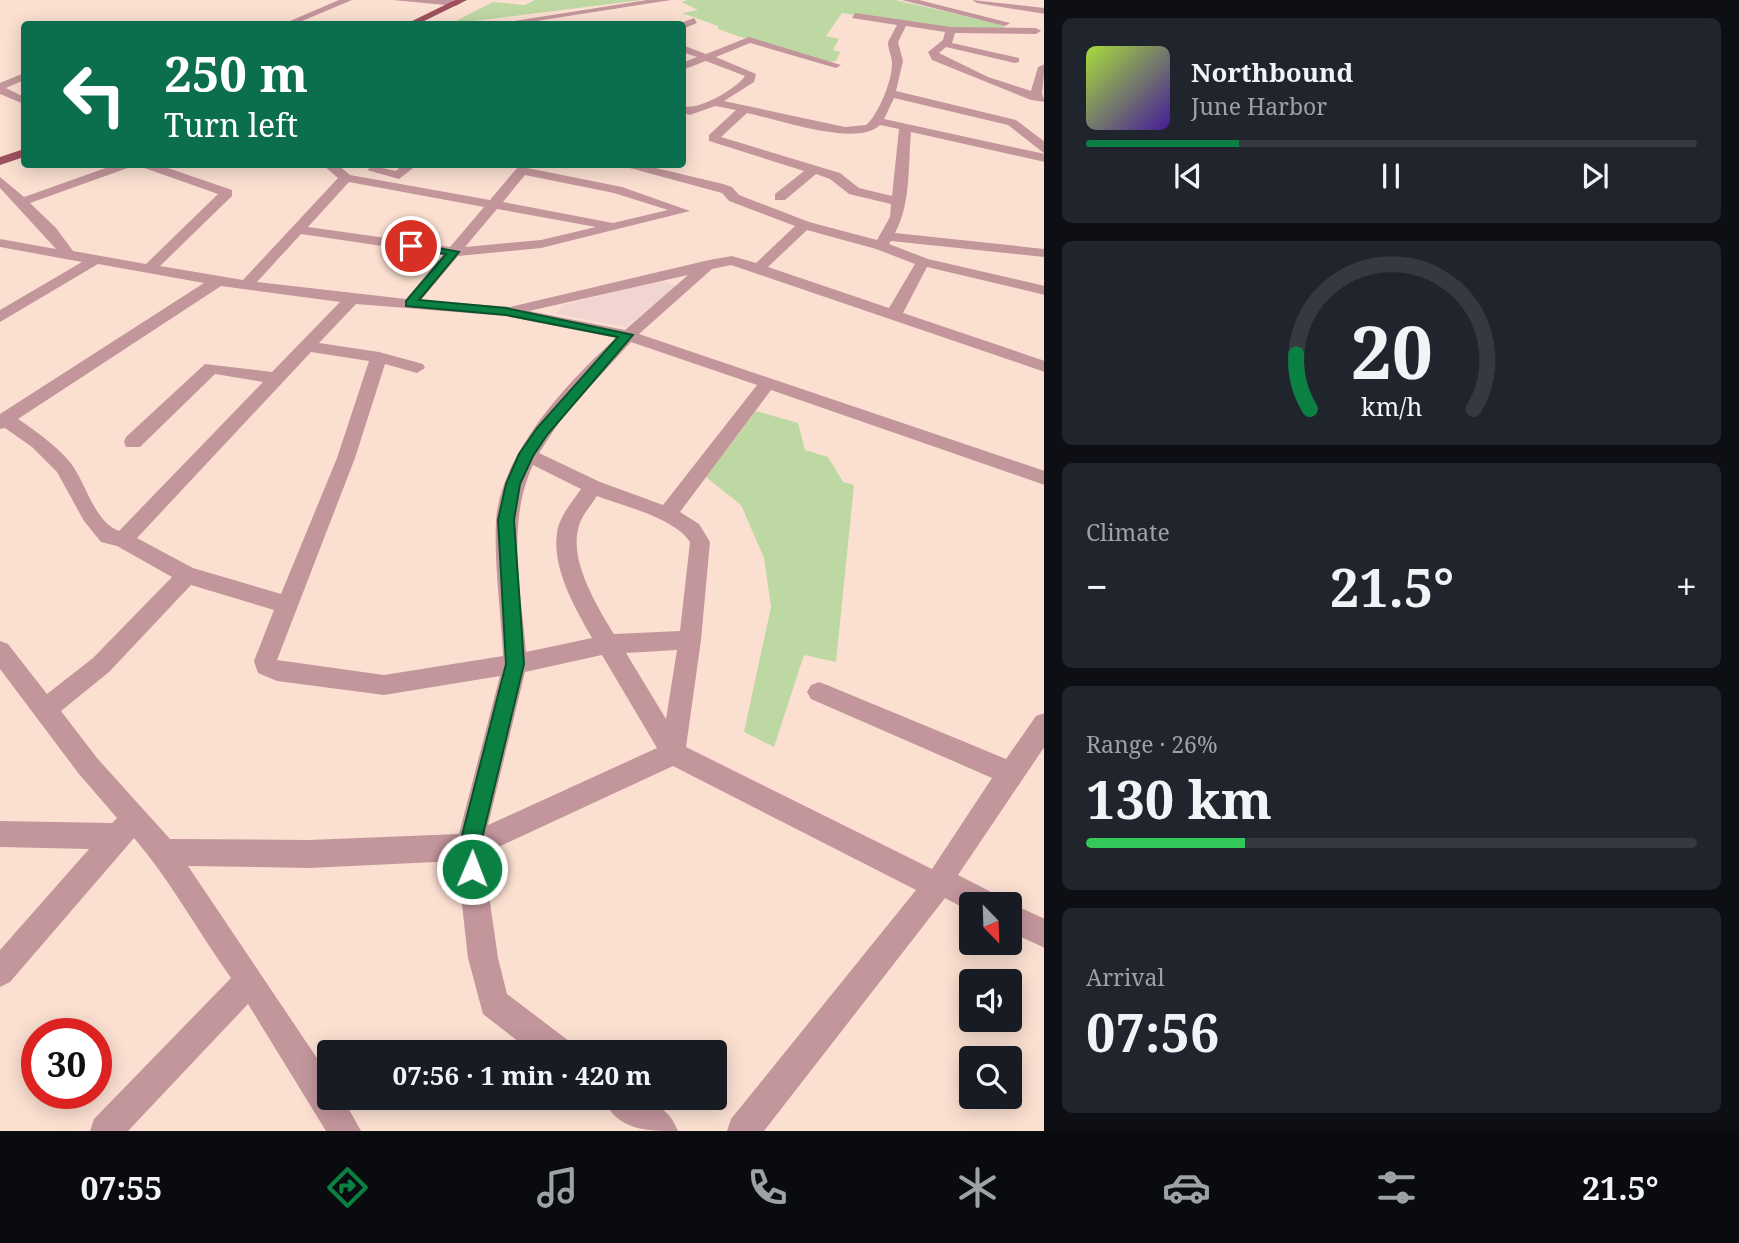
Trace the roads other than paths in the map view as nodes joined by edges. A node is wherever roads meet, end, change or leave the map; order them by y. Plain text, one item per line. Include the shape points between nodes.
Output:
1 (347, 0) edge
2 (398, 0) edge
3 (666, 0) edge
4 (907, 0) edge
5 (976, 0) edge
6 (459, 2) edge
7 (1044, 11) edge
8 (582, 14) junction
9 (855, 16) dead end
10 (295, 21) edge
11 (418, 21) edge
12 (525, 21) edge
13 (590, 21) edge
14 (694, 21) dead end
15 (903, 23) junction
16 (686, 24) edge
17 (951, 30) junction
18 (1040, 32) edge
19 (945, 44) junction
20 (686, 50) edge
21 (705, 57) junction
22 (1015, 60) dead end
23 (686, 65) edge
24 (836, 65) dead end
25 (1043, 67) edge
26 (21, 78) edge
27 (0, 88) edge
28 (888, 93) junction
29 (1040, 98) edge
30 (21, 99) edge
31 (715, 103) junction
32 (744, 110) junction
33 (686, 113) edge
34 (877, 121) junction
35 (905, 129) junction
36 (1044, 150) edge
37 (21, 154) edge
38 (1044, 158) edge
39 (0, 161) edge
40 (119, 168) edge
41 (154, 168) edge
42 (408, 168) edge
43 (638, 168) edge
44 (813, 170) junction
45 (343, 171) edge
46 (400, 175) junction
47 (0, 181) edge
48 (388, 186) junction
49 (780, 197) dead end
50 (21, 202) junction
51 (900, 202) junction
52 (494, 206) junction
53 (804, 225) junction
54 (620, 227) junction
55 (301, 230) junction
56 (885, 241) junction
57 (0, 243) edge
58 (454, 252) junction
59 (1044, 253) edge
60 (70, 257) junction
61 (95, 260) junction
62 (923, 262) junction
63 (709, 264) junction
64 (150, 268) junction
65 (758, 268) junction
66 (218, 281) junction
67 (246, 285) junction
68 (1044, 291) edge
69 (352, 299) junction
70 (410, 303) junction
71 (506, 312) junction
72 (893, 316) junction
73 (0, 317) edge
74 (627, 335) junction
75 (304, 345) junction
76 (379, 357) junction
77 (1044, 367) edge
78 (417, 368) dead end
79 (273, 378) junction
80 (767, 384) junction
81 (3, 421) edge
82 (133, 442) dead end
83 (526, 454) junction
84 (1044, 478) edge
85 (593, 487) junction
86 (666, 515) junction
87 (122, 540) junction
88 (187, 575) junction
89 (285, 604) junction
90 (690, 640) junction
91 (607, 644) junction
92 (0, 651) edge
93 (515, 664) junction
94 (818, 692) dead end
95 (44, 709) junction
96 (1044, 724) edge
97 (673, 752) junction
98 (1009, 773) junction
99 (126, 827) junction
100 (0, 834) edge
101 (470, 847) junction
102 (164, 852) junction
103 (939, 883) junction
104 (959, 892) edge
105 (1022, 923) edge
106 (1044, 934) edge
107 (0, 972) edge
108 (250, 980) junction
109 (542, 1040) edge
110 (635, 1110) edge
111 (106, 1131) edge
112 (345, 1131) edge
113 (662, 1131) edge
114 (743, 1131) edge

1 - 10 street
2 - 6 street
3 - 8 street
4 - 18 street
5 - 7 street
6 - 11 main road
8 - 12 street
8 - 13 street
9 - 15 street
14 - 16 street
15 - 17 street
15 - 28 street via 891,43 898,61
17 - 18 street
17 - 19 street
19 - 22 street
19 - 29 street via 933,52 936,58
20 - 21 street
21 - 23 street
21 - 24 street via 751,40
21 - 31 street via 752,76
25 - 29 street
26 - 27 street
27 - 30 street
28 - 34 street
28 - 36 street via 1012,122
31 - 32 street
31 - 33 street
32 - 34 street via 855,132
32 - 44 street via 713,138
34 - 35 street
35 - 38 street
35 - 51 street
37 - 39 main road
40 - 50 street
41 - 64 street via 227,193
42 - 46 street
43 - 53 street via 727,190 734,198
44 - 49 street
44 - 51 street via 839,178 854,191
45 - 46 street
45 - 48 street
45 - 55 street
46 - 48 street
47 - 50 street
48 - 52 street
50 - 60 street
51 - 56 street
52 - 54 street
52 - 54 street via 522,171 617,190 682,211
52 - 58 street
53 - 56 street
53 - 65 street
54 - 58 street via 541,244
55 - 58 street
55 - 67 street
56 - 59 street
56 - 62 street
57 - 60 street
58 - 70 street
60 - 61 street
61 - 64 street
61 - 73 street
62 - 68 street
62 - 72 street
63 - 65 street via 732,260
63 - 71 street
63 - 74 street
64 - 66 street
65 - 72 street
66 - 67 street
66 - 81 street
67 - 69 street
69 - 70 street
69 - 75 street
70 - 71 street
71 - 74 street
72 - 77 street
74 - 80 street
74 - 83 street
75 - 76 street
75 - 79 street
76 - 78 street
76 - 89 street via 346,458
79 - 82 street via 211,368
79 - 87 street
80 - 84 street
80 - 86 street
81 - 87 street via 45,448 64,468 100,527 108,536
83 - 85 street
83 - 93 street via 513,484 506,520
85 - 86 street
85 - 91 street via 570,522 567,545 578,591
86 - 90 street via 685,524 700,542
87 - 88 street
88 - 89 street
88 - 95 street via 100,663
89 - 93 street via 265,661 277,671 384,685
90 - 91 street
90 - 97 street
91 - 93 street
91 - 97 street
92 - 95 street
93 - 101 street
94 - 98 street
95 - 99 street
96 - 98 street
97 - 101 street
97 - 103 street
98 - 103 street
99 - 100 street
99 - 102 street
99 - 107 street
101 - 102 street via 309,854
101 - 109 street via 482,958 494,1003
102 - 108 street
103 - 104 street
103 - 114 street
105 - 106 street
108 - 111 street
108 - 112 street
110 - 113 street

